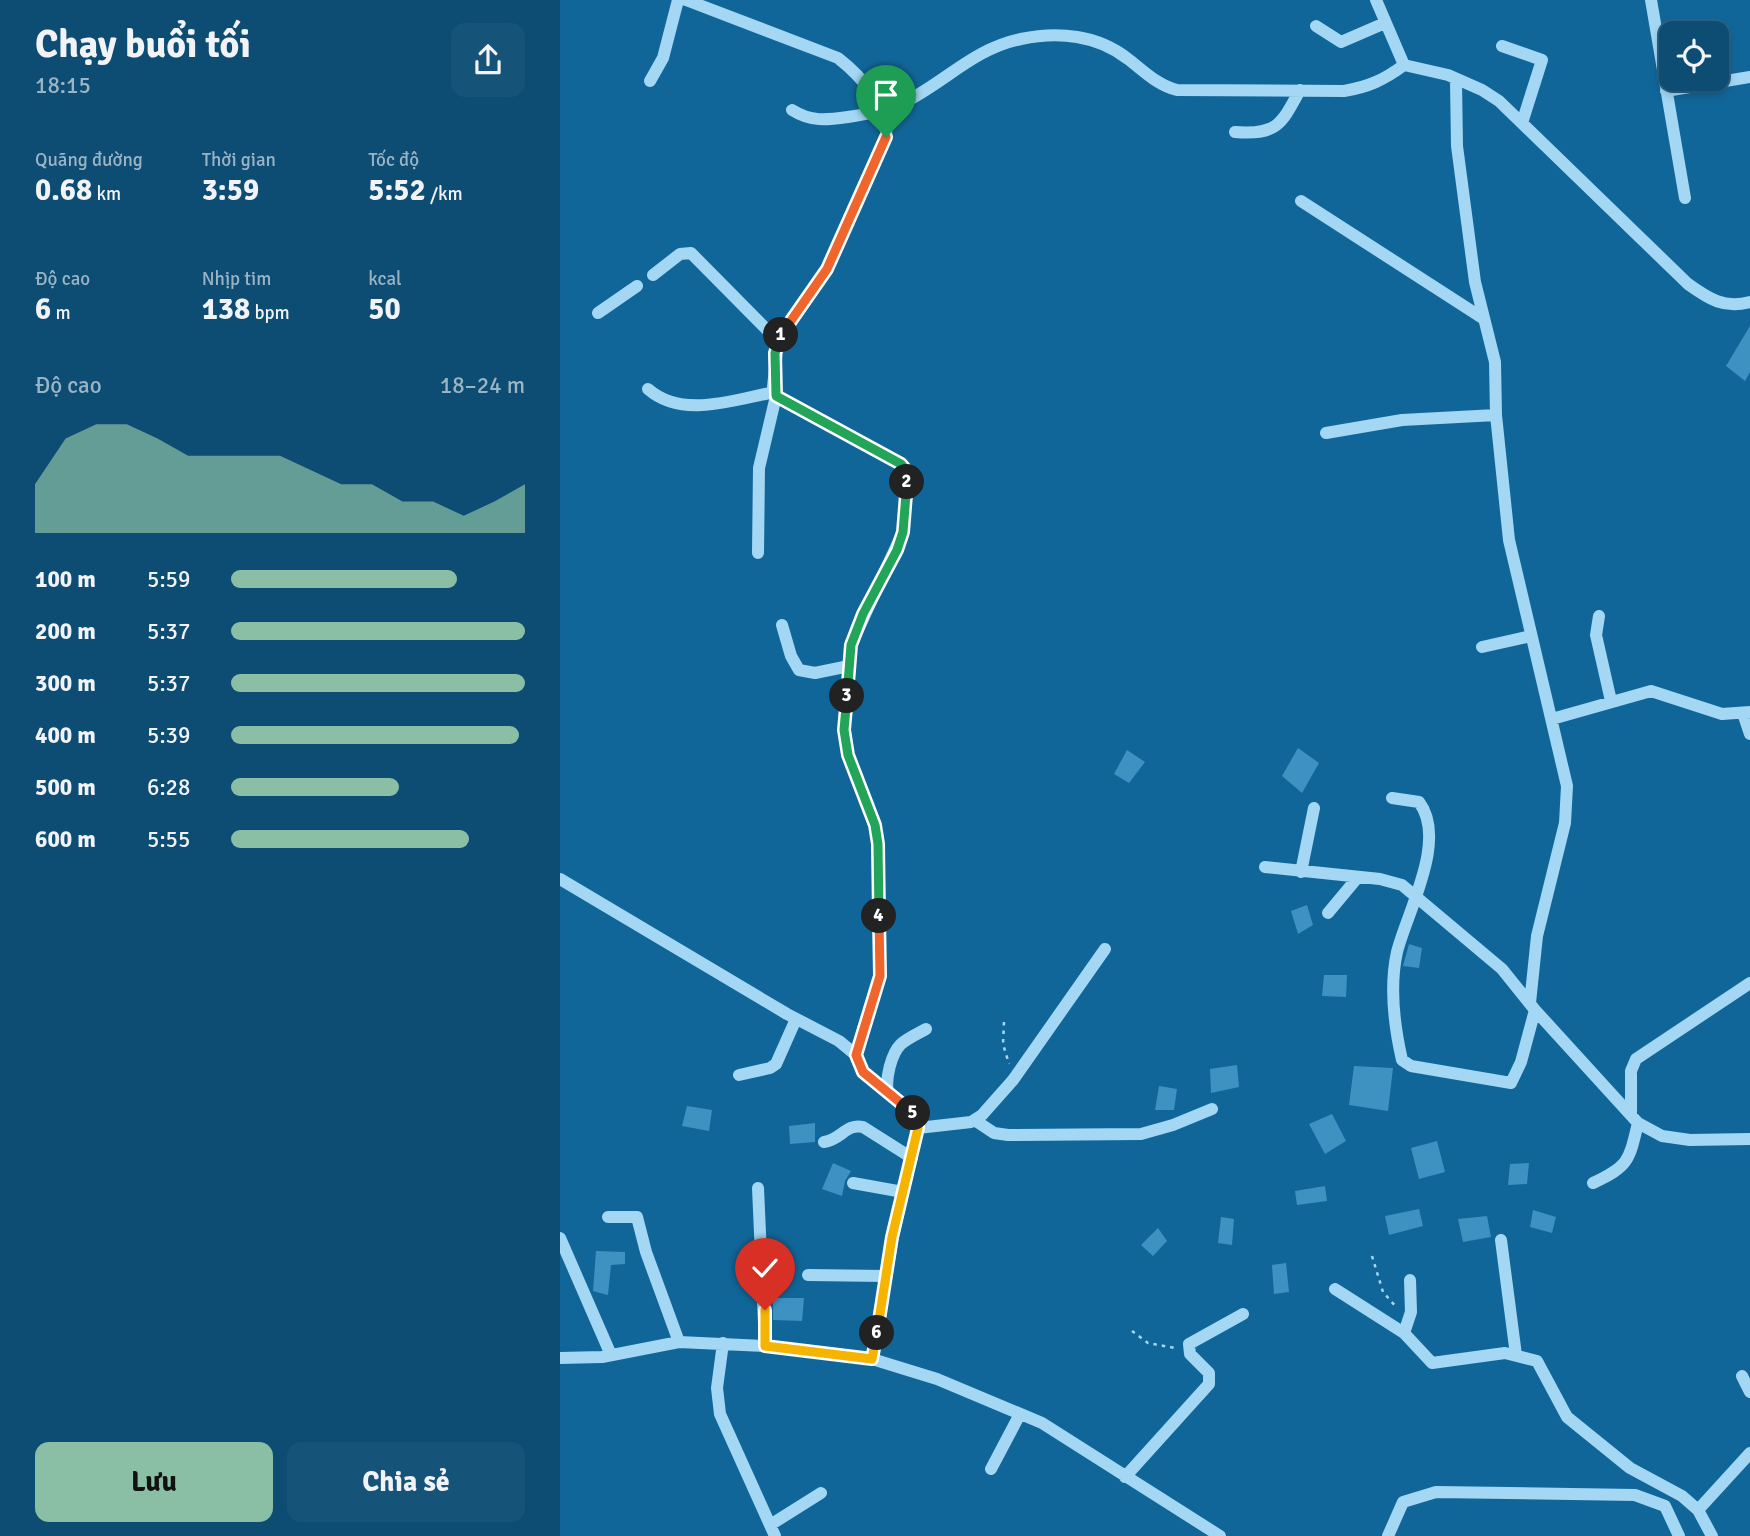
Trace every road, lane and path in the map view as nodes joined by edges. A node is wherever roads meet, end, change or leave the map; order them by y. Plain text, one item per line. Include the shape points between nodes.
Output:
1 (678, 0) edge
2 (686, 0) edge
3 (1376, 0) edge
4 (1651, 0) edge
5 (1385, 23) junction
6 (1315, 26) dead end
7 (1502, 46) dead end
8 (1404, 65) junction
9 (1453, 77) junction
10 (1750, 77) edge
11 (650, 81) dead end
12 (1300, 90) junction
13 (1667, 92) junction
14 (792, 110) dead end
15 (884, 111) junction
16 (1522, 122) junction
17 (1235, 132) dead end
18 (1685, 198) dead end
19 (1301, 201) dead end
20 (653, 275) dead end
21 (638, 286) dead end
22 (1750, 302) edge
23 (598, 313) dead end
24 (1484, 319) junction
25 (778, 341) junction
26 (648, 389) dead end
27 (775, 394) junction
28 (1496, 415) junction
29 (1326, 433) dead end
30 (758, 553) dead end
31 (1599, 616) dead end
32 (782, 625) dead end
33 (1531, 636) junction
34 (1482, 647) dead end
35 (849, 666) junction
36 (1611, 701) junction
37 (1747, 713) edge
38 (1552, 719) junction
39 (1750, 734) edge
40 (1392, 798) dead end
41 (1314, 808) dead end
42 (1265, 867) dead end
43 (1301, 872) junction
44 (1358, 877) junction
45 (560, 879) edge
46 (1418, 896) junction
47 (1328, 913) dead end
48 (1105, 948) dead end
49 (1750, 983) edge
50 (1532, 1006) junction
51 (796, 1019) junction
52 (1004, 1021) dead end
53 (926, 1029) dead end
54 (856, 1055) junction
55 (739, 1075) dead end
56 (1013, 1080) junction
57 (888, 1093) junction
58 (1212, 1109) dead end
59 (1634, 1119) junction
60 (976, 1121) junction
61 (918, 1128) junction
62 (1750, 1139) edge
63 (824, 1142) dead end
64 (912, 1158) junction
65 (853, 1182) dead end
66 (1593, 1183) dead end
67 (758, 1188) dead end
68 (903, 1192) junction
69 (608, 1217) dead end
70 (560, 1238) edge
71 (1501, 1240) dead end
72 (1372, 1256) dead end
73 (808, 1275) dead end
74 (884, 1276) junction
75 (1410, 1280) dead end
76 (1335, 1289) dead end
77 (1243, 1314) dead end
78 (1406, 1327) junction
79 (1132, 1331) dead end
80 (679, 1342) junction
81 (723, 1343) junction
82 (765, 1346) junction
83 (1188, 1350) junction
84 (611, 1355) junction
85 (1516, 1355) junction
86 (560, 1357) edge
87 (872, 1359) junction
88 (1742, 1376) dead end
89 (1750, 1392) edge
90 (1020, 1414) junction
91 (1750, 1453) edge
92 (991, 1469) dead end
93 (1125, 1477) junction
94 (821, 1493) dead end
95 (1698, 1510) junction
96 (773, 1530) edge
97 (1210, 1534) edge
98 (1388, 1536) edge
99 (1679, 1536) edge
100 (1712, 1536) edge

1 - 11 street via 663,58
2 - 15 street via 838,58
3 - 5 street
4 - 13 street
5 - 6 street via 1341,42
5 - 8 street
7 - 16 street via 1542,60
8 - 9 street
8 - 12 street via 1366,87
9 - 16 street via 1482,90
9 - 24 street via 1457,146
10 - 13 street
12 - 15 street via 1177,90 1159,83 1105,45 1058,35 996,46
12 - 17 street via 1284,120 1272,130
13 - 18 street
14 - 15 street via 816,121
15 - 25 street via 886,137 827,269
16 - 22 street via 1688,284 1712,301 1730,305
19 - 24 street
20 - 25 street via 680,254 691,253
21 - 23 street
24 - 28 street via 1495,362
25 - 27 street
26 - 27 street via 676,404
27 - 30 street via 759,468
27 - 35 street via 906,470 903,532 855,632
28 - 29 street via 1402,420
28 - 33 street via 1509,540
31 - 36 street via 1596,635
32 - 35 street via 799,670 815,673
33 - 34 street
33 - 38 street
35 - 54 street via 844,730 848,755 878,844 880,976
36 - 37 street via 1651,691 1722,714
36 - 38 street
37 - 39 street
38 - 50 street via 1568,800 1537,936
40 - 46 street via 1419,802 1428,819 1425,870
41 - 43 street
42 - 43 street
43 - 44 street
44 - 46 street via 1402,885
44 - 47 street
45 - 51 street
46 - 50 street via 1502,969
46 - 50 street via 1397,953 1392,988 1402,1060 1411,1066 1511,1083 1521,1062
48 - 56 street
49 - 59 street via 1636,1059 1631,1071
50 - 59 street
51 - 54 street
51 - 55 street via 776,1064
52 - 56 path via 1003,1044
53 - 57 street via 901,1044 895,1054 886,1084
54 - 57 street via 863,1072
56 - 60 street
57 - 61 street via 918,1119
58 - 60 street via 1141,1134 1008,1135 994,1133
59 - 62 street via 1662,1136
59 - 66 street via 1628,1161 1622,1169
60 - 61 street
61 - 64 street
63 - 64 street via 835,1141 855,1125
64 - 68 street
65 - 68 street
67 - 82 street
68 - 74 street
69 - 80 street via 637,1217
70 - 84 street
71 - 85 street
72 - 78 path via 1383,1292
73 - 74 street
74 - 87 street
75 - 78 street
76 - 78 street
77 - 83 street via 1194,1339
78 - 85 street via 1427,1359 1437,1364 1460,1357
79 - 83 path via 1148,1343
80 - 81 street
80 - 84 street
81 - 82 street
81 - 96 street via 717,1388 720,1414
82 - 87 street
83 - 93 street via 1209,1373 1209,1384
84 - 86 street
85 - 95 street via 1537,1361 1567,1416 1579,1428 1630,1468 1682,1496
87 - 90 street
88 - 89 street
90 - 92 street
90 - 93 street via 1042,1423
91 - 95 street
93 - 97 street
94 - 96 street
95 - 100 street
98 - 99 street via 1403,1502 1436,1492 1635,1495 1665,1506

